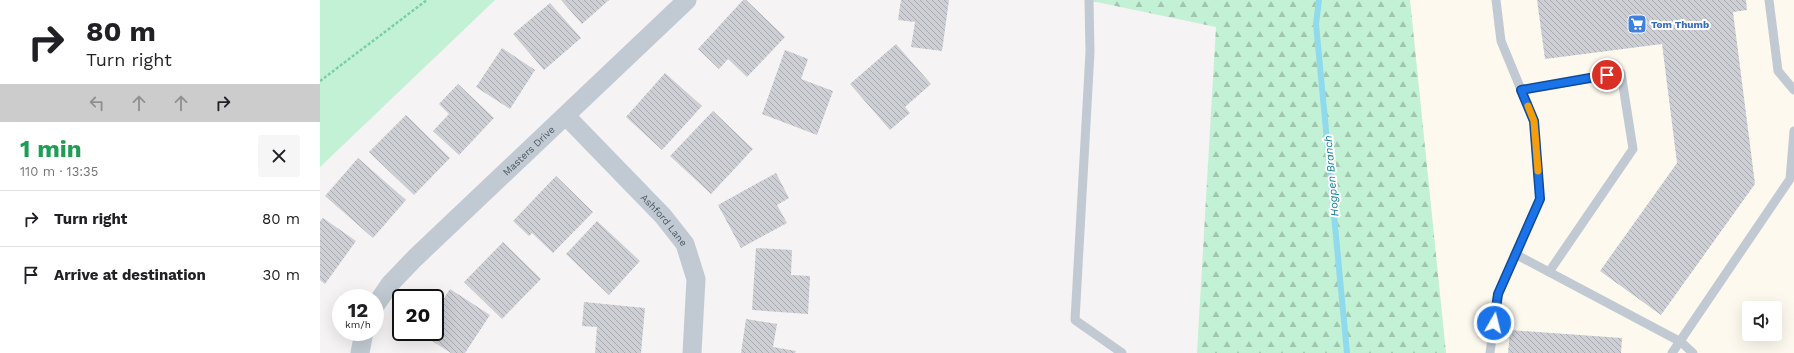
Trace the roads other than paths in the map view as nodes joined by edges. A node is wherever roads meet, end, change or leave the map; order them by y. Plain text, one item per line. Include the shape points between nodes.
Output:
1 (687, 0) edge
2 (1089, 0) edge
3 (1496, 0) edge
4 (1769, 0) edge
5 (1521, 90) junction
6 (1794, 90) edge
7 (566, 116) junction
8 (1794, 131) edge
9 (1793, 161) edge
10 (1516, 254) junction
11 (1550, 272) junction
12 (384, 293) edge
13 (362, 341) edge
14 (1681, 342) junction
15 (360, 353) edge
16 (692, 353) edge
17 (1122, 353) edge
18 (1490, 353) edge
19 (1672, 353) edge
20 (1693, 353) edge

1 - 7 street, Masters Drive
2 - 17 lane via 1090,52 1075,320
3 - 5 lane via 1501,41
4 - 6 lane via 1778,71
5 - 10 lane via 1534,121 1540,199
5 - 11 lane via 1621,72 1633,149
7 - 12 street, Masters Drive via 415,258
7 - 16 street, Ashford Lane via 663,216 685,244 696,279
8 - 9 lane
9 - 14 lane via 1790,179
10 - 11 lane
10 - 18 lane via 1498,294
11 - 14 lane
13 - 15 street
14 - 19 lane
14 - 20 lane

